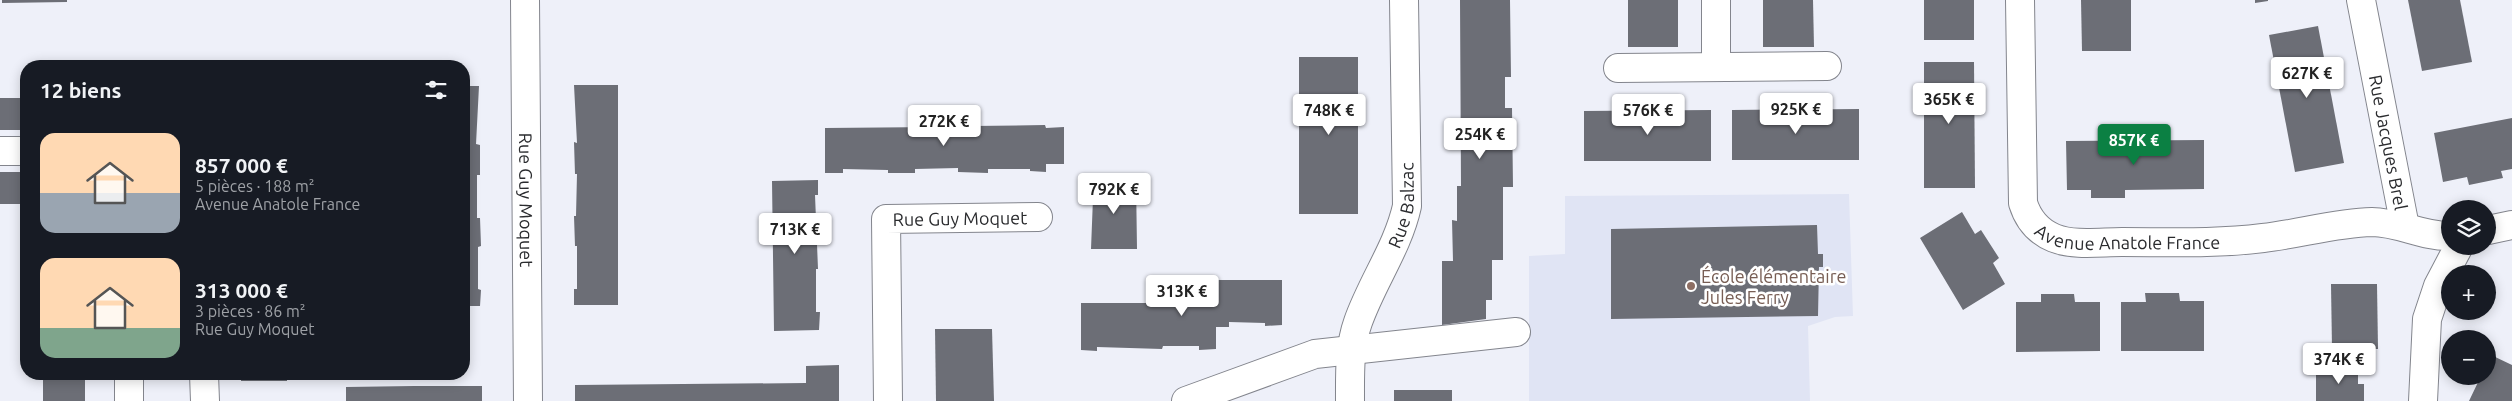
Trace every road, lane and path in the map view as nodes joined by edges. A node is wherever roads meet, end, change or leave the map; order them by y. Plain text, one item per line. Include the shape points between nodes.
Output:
1 (525, 0) edge
2 (1404, 0) edge
3 (1716, 0) edge
4 (2020, 0) edge
5 (2361, 0) edge
6 (1827, 66) dead end
7 (1716, 67) junction
8 (1618, 68) dead end
9 (0, 151) edge
10 (20, 151) edge
11 (1038, 217) dead end
12 (2512, 225) edge
13 (2405, 227) junction
14 (2496, 228) edge
15 (2441, 235) edge
16 (2454, 255) edge
17 (1516, 332) dead end
18 (1351, 350) junction
19 (129, 380) edge
20 (204, 380) edge
21 (129, 401) edge
22 (204, 401) edge
23 (528, 401) edge
24 (888, 401) edge
25 (1186, 401) edge
26 (1350, 401) edge
27 (2424, 401) edge

1 - 23 street, Rue Guy Moquet
2 - 18 street, Rue Balzac via 1407,206 1397,238 1358,321
3 - 7 street
4 - 13 street, Avenue Anatole France via 2023,203 2030,220 2043,233 2068,242 2211,242 2371,222
5 - 13 street, Rue Jacques Brel
6 - 7 street
7 - 8 street
9 - 10 street
11 - 24 street, Rue Guy Moquet via 886,219
12 - 14 street
13 - 15 street, Avenue Anatole France
16 - 27 street via 2435,294 2427,319
17 - 18 street
18 - 25 street via 1301,358
18 - 26 street, Rue Balzac
19 - 21 street
20 - 22 street

